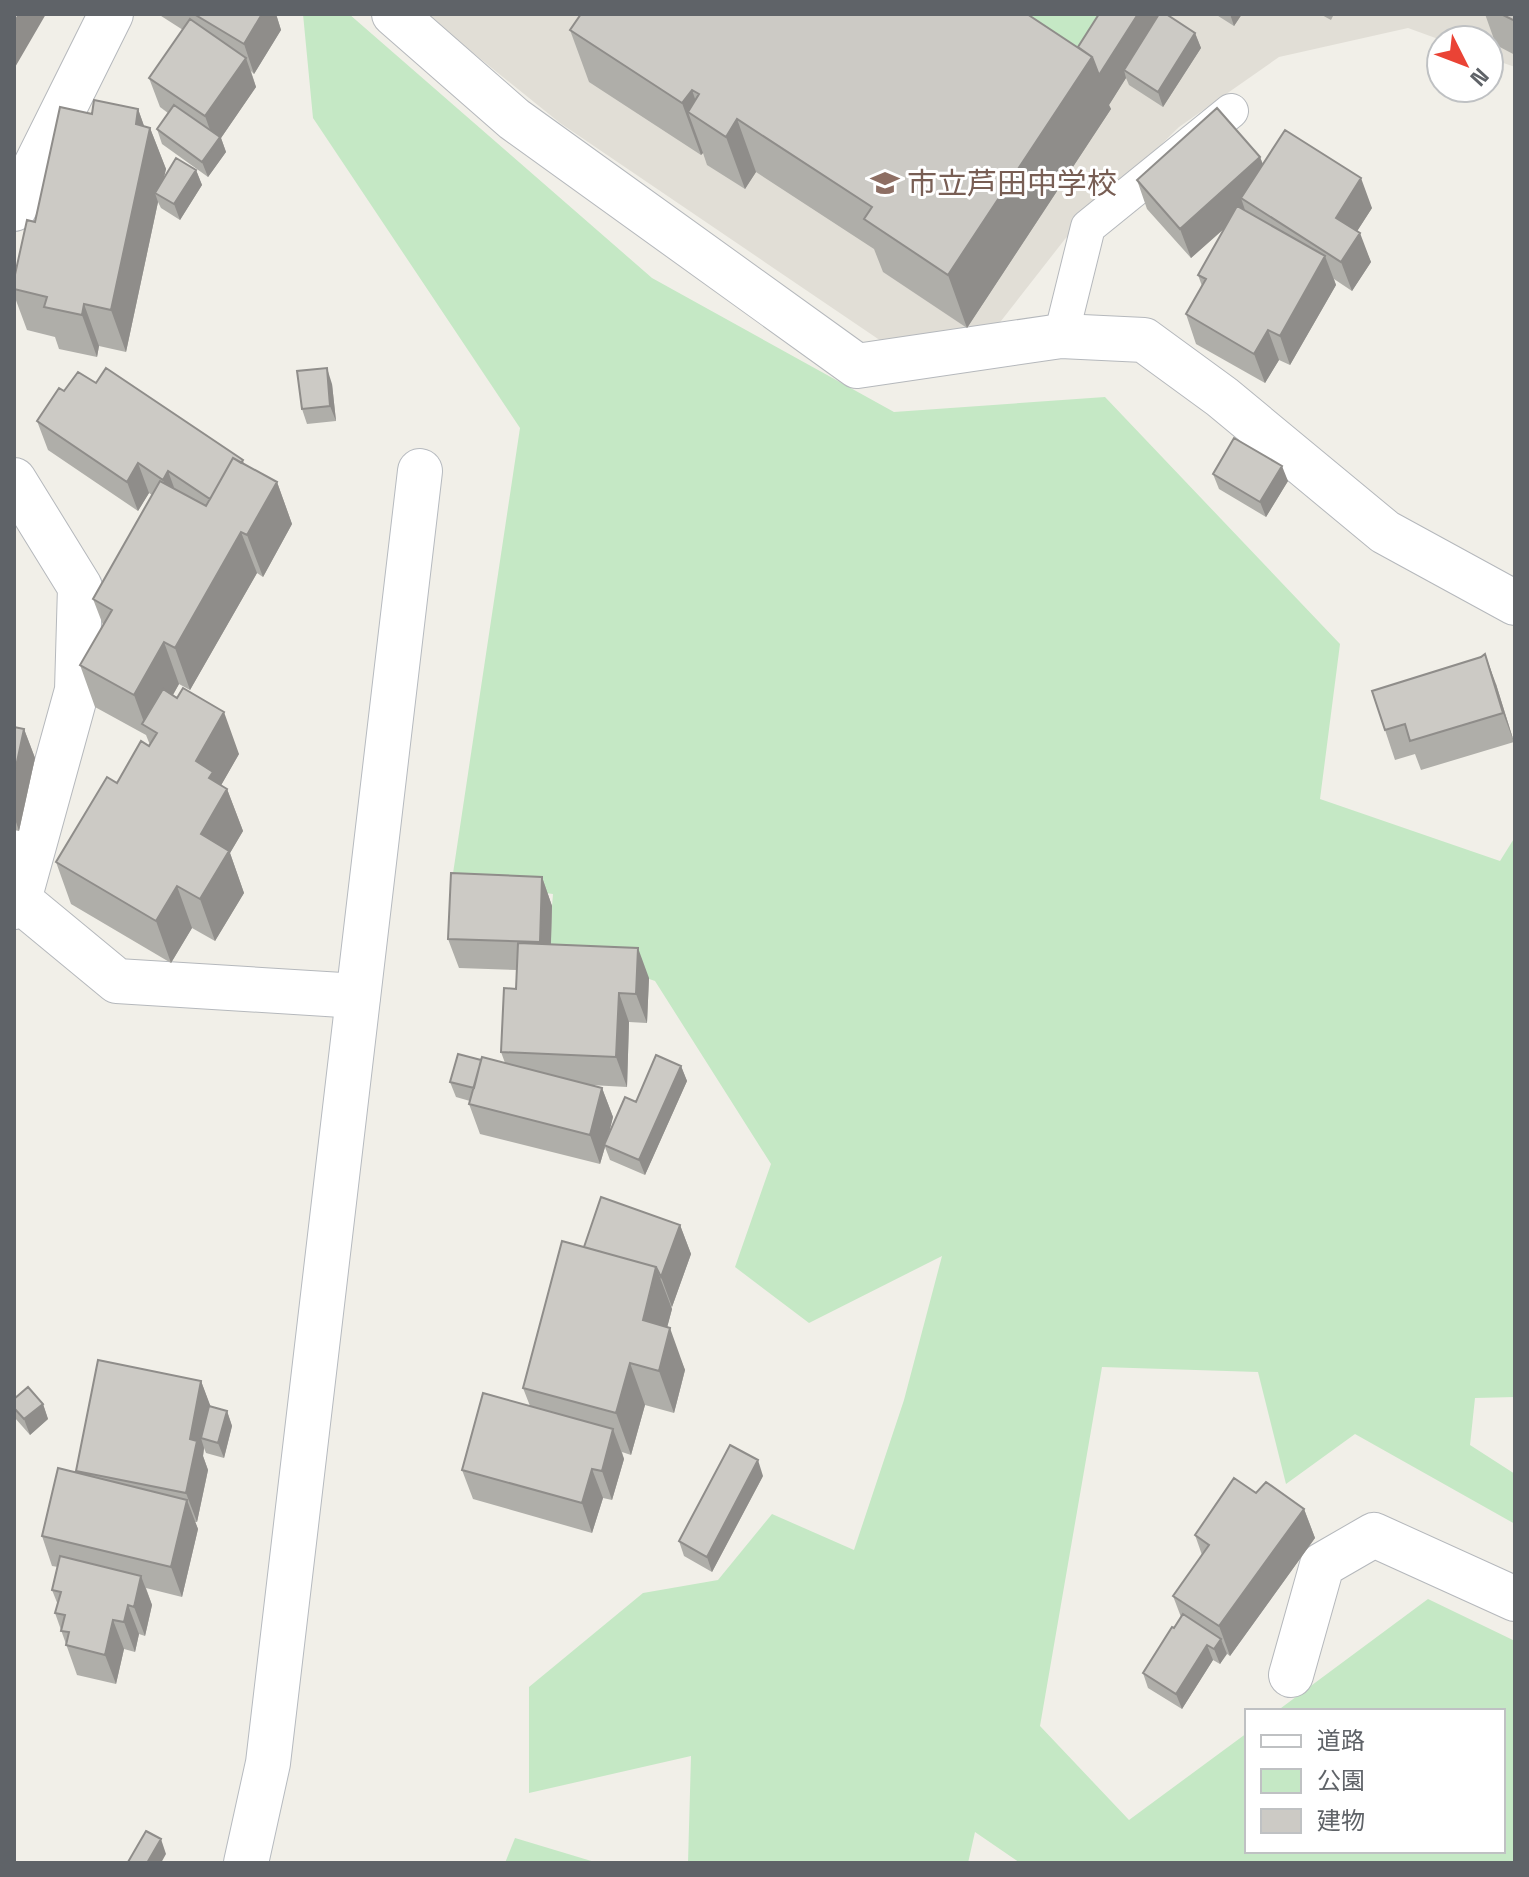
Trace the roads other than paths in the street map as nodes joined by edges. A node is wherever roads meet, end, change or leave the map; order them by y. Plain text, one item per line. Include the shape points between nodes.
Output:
1 (111, 14) edge
2 (394, 14) edge
3 (1231, 111) dead end
4 (14, 206) edge
5 (1061, 336) junction
6 (420, 471) dead end
7 (14, 480) edge
8 (1515, 603) edge
9 (16, 903) edge
10 (358, 996) junction
11 (1515, 1599) edge
12 (1291, 1675) dead end
13 (246, 1863) edge

1 - 4 street
2 - 5 street via 514,119 857,366
3 - 5 lane via 1088,227
5 - 8 street via 1144,340 1222,397 1385,532
6 - 10 street
7 - 9 street via 80,587 77,690
9 - 10 street via 117,981
10 - 13 street via 268,1763
11 - 12 street via 1374,1535 1322,1565

